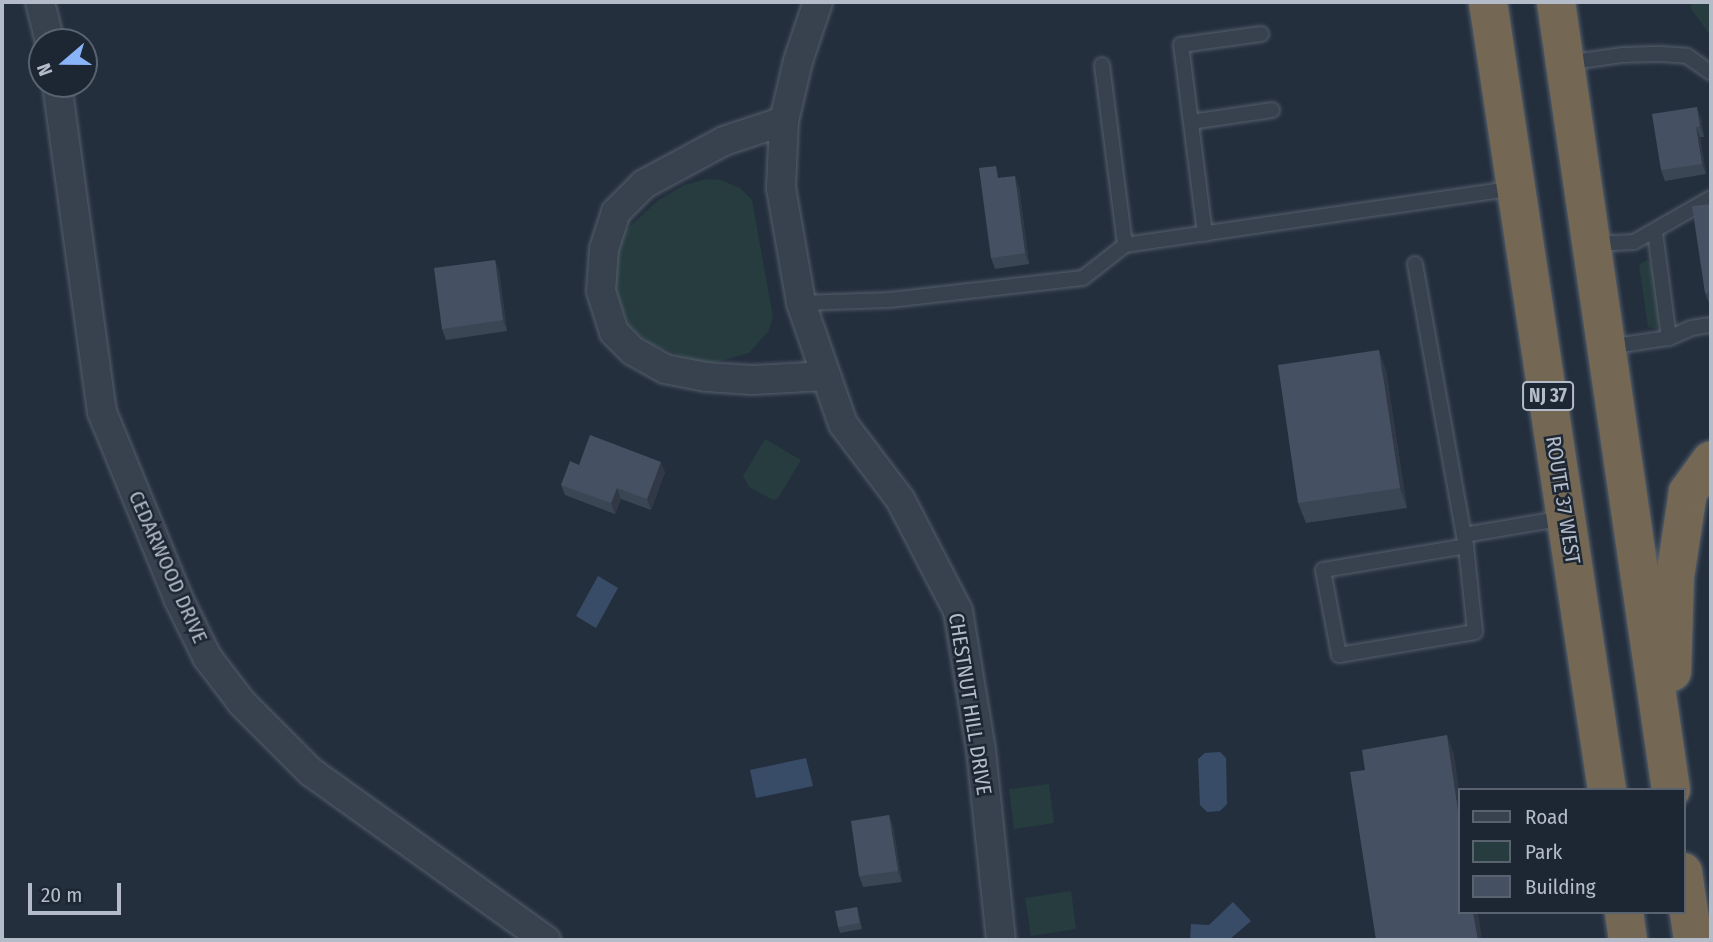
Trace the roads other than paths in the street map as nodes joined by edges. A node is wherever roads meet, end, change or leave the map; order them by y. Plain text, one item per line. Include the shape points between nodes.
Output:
1 (40, 2) edge
2 (818, 2) edge
3 (1488, 2) edge
4 (1556, 2) edge
5 (46, 28) edge
6 (1261, 34) dead end
7 (1565, 63) junction
8 (1102, 65) dead end
9 (1711, 73) edge
10 (59, 98) edge
11 (1272, 110) dead end
12 (784, 121) junction
13 (1191, 122) junction
14 (1516, 188) junction
15 (1711, 198) edge
16 (1655, 232) junction
17 (1205, 234) junction
18 (1591, 244) junction
19 (1125, 245) junction
20 (1415, 264) dead end
21 (801, 303) junction
22 (1711, 325) edge
23 (1669, 338) junction
24 (1607, 347) junction
25 (826, 376) junction
26 (1711, 460) edge
27 (1566, 517) junction
28 (1465, 540) junction
29 (1670, 781) edge
30 (1607, 788) edge
31 (1685, 881) edge
32 (1624, 914) edge
33 (1694, 920) edge
34 (546, 940) edge
35 (1001, 940) edge
36 (1628, 940) edge

1 - 5 street
2 - 12 street, CHESTNUT HILL DRIVE
3 - 14 highway, ROUTE 37 WEST / NJ 37
4 - 7 highway
6 - 13 lane via 1181,45
7 - 9 lane via 1661,54 1686,56
7 - 18 highway
8 - 19 lane
10 - 34 street, CEDARWOOD DRIVE via 102,412 207,657 242,702 311,772
11 - 13 lane
12 - 21 street, CHESTNUT HILL DRIVE via 781,188
12 - 25 street via 724,141 644,184 616,212 604,249 601,291 614,332 633,351 665,369 753,380
13 - 17 lane
14 - 17 lane
14 - 27 highway, ROUTE 37 WEST / NJ 37
15 - 16 lane
16 - 18 lane via 1634,242
16 - 23 lane
17 - 19 lane
18 - 24 highway
19 - 21 lane via 1083,278 890,300
20 - 28 lane
21 - 25 street, CHESTNUT HILL DRIVE
22 - 23 lane
23 - 24 lane
24 - 29 highway
25 - 35 street, CHESTNUT HILL DRIVE via 843,424 900,499 958,611 981,750
26 - 29 highway via 1688,492 1675,577
27 - 28 lane
27 - 30 highway, ROUTE 37 WEST / NJ 37
28 - 28 lane via 1475,632 1339,655 1323,570
31 - 33 highway
32 - 36 highway

